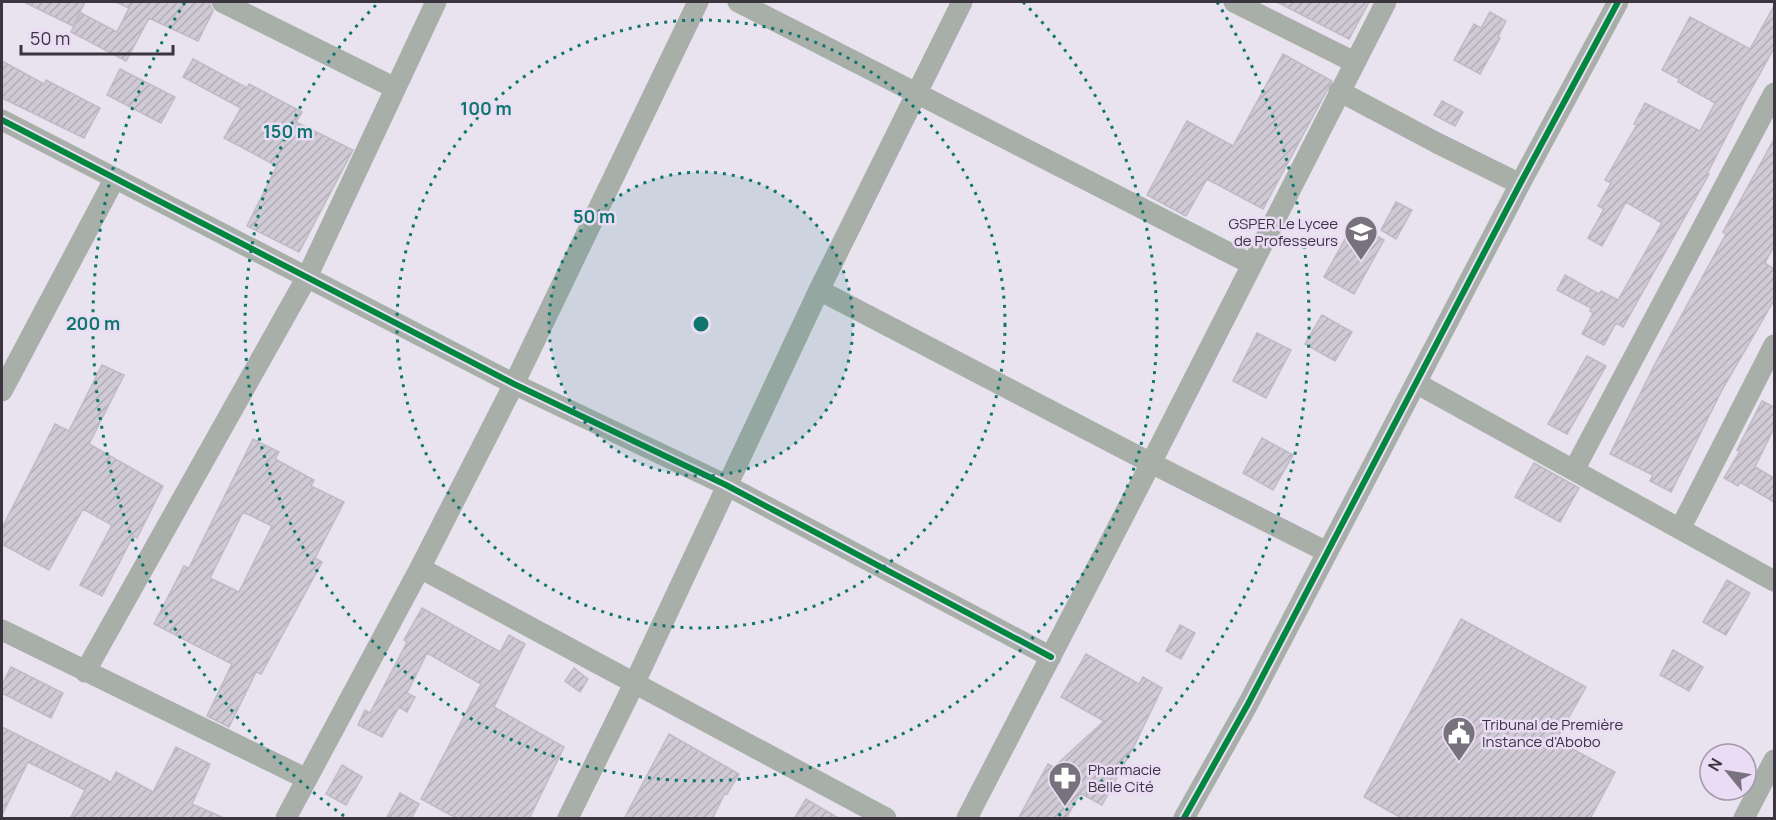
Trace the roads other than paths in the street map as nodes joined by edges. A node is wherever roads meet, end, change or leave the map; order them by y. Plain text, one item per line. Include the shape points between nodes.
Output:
1 (222, 2) edge
2 (436, 2) edge
3 (698, 2) edge
4 (738, 2) edge
5 (962, 2) edge
6 (1234, 2) edge
7 (1386, 2) edge
8 (1618, 2) edge
9 (1354, 62) junction
10 (395, 88) junction
11 (1339, 91) junction
12 (916, 93) junction
13 (1774, 93) edge
14 (2, 120) edge
15 (115, 178) junction
16 (1520, 184) junction
17 (1251, 264) junction
18 (307, 277) junction
19 (819, 290) junction
20 (1774, 345) edge
21 (1416, 383) junction
22 (514, 384) junction
23 (2, 391) edge
24 (1151, 463) junction
25 (1574, 470) junction
26 (726, 485) junction
27 (1680, 529) junction
28 (1327, 552) junction
29 (420, 568) junction
30 (1774, 580) edge
31 (2, 630) edge
32 (1051, 657) junction
33 (85, 672) junction
34 (634, 682) junction
35 (1774, 760) edge
36 (307, 779) junction
37 (286, 819) edge
38 (568, 819) edge
39 (886, 819) edge
40 (967, 819) edge
41 (1184, 819) edge
42 (1744, 819) edge

1 - 10 street
2 - 10 street
3 - 22 street
4 - 12 street
5 - 12 street
6 - 9 street
7 - 9 street
8 - 16 street
9 - 11 street
10 - 18 street
11 - 16 street
11 - 17 street
12 - 17 street
12 - 19 street
13 - 25 street
14 - 15 street
15 - 18 street
15 - 23 street
16 - 21 street
17 - 24 street
18 - 22 street
18 - 33 street
19 - 24 street
19 - 26 street
20 - 27 street
21 - 25 street
21 - 28 street
22 - 26 street
22 - 29 street
24 - 28 street
24 - 32 street
25 - 27 street
26 - 32 street
26 - 34 street
27 - 30 street
28 - 41 street
29 - 34 street
29 - 36 street
31 - 33 street
32 - 40 street
33 - 36 street
34 - 38 street
34 - 39 street
35 - 42 street
36 - 37 street

